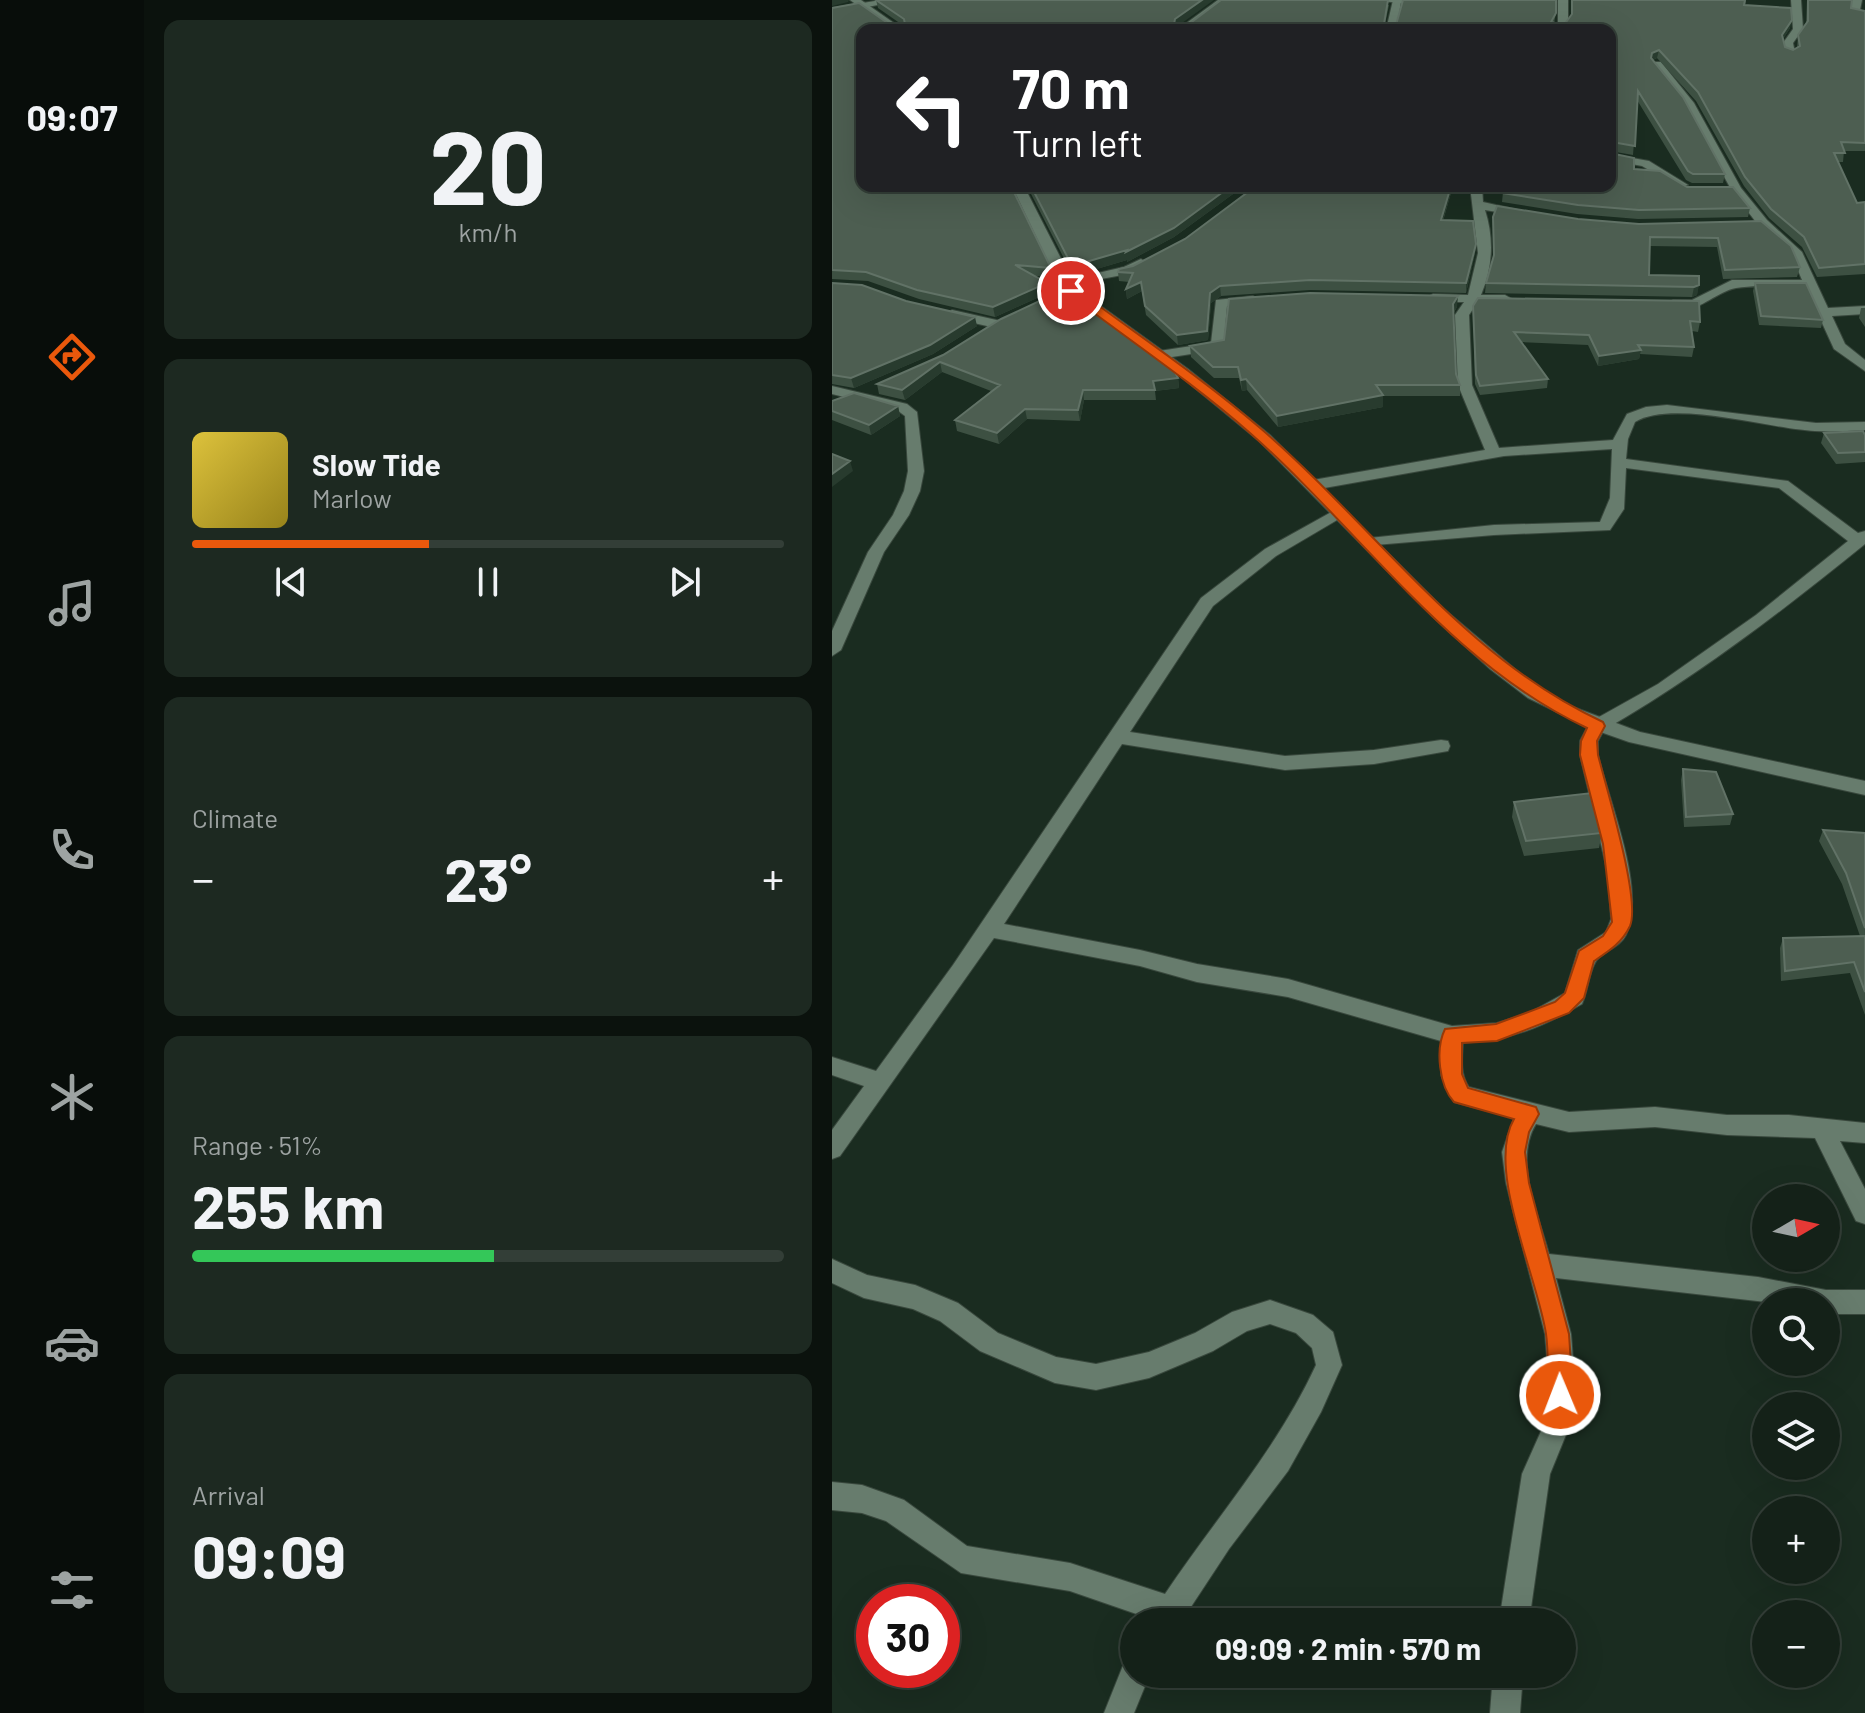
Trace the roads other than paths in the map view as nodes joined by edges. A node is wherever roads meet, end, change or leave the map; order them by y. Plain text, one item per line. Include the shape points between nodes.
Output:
1 (898, 0) edge
2 (1224, 0) edge
3 (1375, 0) edge
4 (1466, 0) edge
5 (1563, 0) edge
6 (1796, 0) edge
7 (1857, 0) edge
8 (1396, 2) edge
9 (860, 3) edge
10 (832, 11) edge
11 (1855, 15) edge
12 (890, 24) edge
13 (1190, 24) edge
14 (1392, 24) edge
15 (1562, 24) edge
16 (1790, 53) edge
17 (1657, 64) edge
18 (1616, 158) edge
19 (1736, 189) junction
20 (1689, 190) edge
21 (1719, 191) edge
22 (1021, 192) edge
23 (1477, 192) edge
24 (1478, 205) junction
25 (1535, 214) edge
26 (1747, 223) edge
27 (1763, 223) junction
28 (1154, 256) edge
29 (1811, 284) junction
30 (1064, 290) junction
31 (1415, 298) edge
32 (1475, 298) junction
33 (1522, 299) edge
34 (1263, 300) edge
35 (1664, 303) edge
36 (1865, 310) edge
37 (941, 311) edge
38 (1825, 312) junction
39 (973, 338) edge
40 (1159, 355) junction
41 (1865, 367) edge
42 (885, 383) edge
43 (832, 390) edge
44 (858, 394) junction
45 (832, 406) edge
46 (1865, 426) edge
47 (1620, 444) junction
48 (1493, 451) junction
49 (1620, 463) junction
50 (1313, 485) junction
51 (1341, 513) junction
52 (1862, 538) edge
53 (1369, 543) junction
54 (832, 650) edge
55 (1597, 726) junction
56 (1115, 736) junction
57 (1441, 746) dead end
58 (1865, 788) edge
59 (989, 929) junction
60 (1452, 1035) junction
61 (832, 1066) edge
62 (881, 1082) junction
63 (1529, 1114) junction
64 (1822, 1129) junction
65 (1865, 1133) edge
66 (832, 1149) edge
67 (1865, 1213) edge
68 (1542, 1265) junction
69 (832, 1271) edge
70 (1752, 1288) edge
71 (1840, 1302) edge
72 (1865, 1302) edge
73 (832, 1496) edge
74 (1147, 1608) edge
75 (1172, 1608) edge
76 (1516, 1608) edge
77 (1129, 1688) edge
78 (1507, 1688) edge
79 (1119, 1713) edge
80 (1505, 1713) edge

1 - 9 street
2 - 13 street
3 - 8 street
4 - 8 street
5 - 15 street
6 - 16 street via 1798,29 1788,43
7 - 11 street
8 - 14 street
9 - 10 street
9 - 12 street
17 - 19 street via 1689,103
18 - 20 street via 1645,163
19 - 21 street
19 - 27 street
22 - 30 street
23 - 24 street
24 - 25 street
24 - 32 street via 1484,230 1482,279
26 - 27 street
27 - 29 street via 1796,252
28 - 30 street
29 - 35 street via 1732,284 1695,304
29 - 38 street
30 - 40 street
31 - 32 street
32 - 33 street
32 - 48 street via 1462,315 1465,385
34 - 40 street via 1221,303 1218,346
36 - 38 street
37 - 39 street via 1001,321
38 - 41 street via 1839,346
40 - 50 street via 1238,415
42 - 44 street
43 - 44 street
44 - 45 street
44 - 54 street via 912,415 916,471 901,515 876,552
46 - 47 street via 1815,427 1668,409 1632,417
47 - 48 street
47 - 49 street
48 - 50 street
49 - 52 street via 1783,484
49 - 53 street via 1614,514 1604,527 1494,530
50 - 51 street
51 - 53 street
51 - 56 street via 1290,537 1207,602
52 - 55 street via 1762,619 1664,688
53 - 55 street via 1495,665 1558,708
55 - 58 street via 1685,752 1813,773
55 - 60 street via 1589,755 1612,844 1622,924 1609,941 1586,956 1574,998 1562,1008 1497,1032
56 - 57 street via 1285,763
56 - 59 street
59 - 60 street via 1288,988
59 - 62 street
60 - 63 street via 1455,1089
61 - 62 street
62 - 66 street
63 - 64 street via 1569,1122 1655,1117
63 - 68 street via 1514,1152
64 - 65 street
64 - 67 street
68 - 70 street
68 - 76 street via 1558,1334 1559,1420 1536,1474
69 - 75 street via 949,1312 989,1342 1055,1370 1096,1377 1149,1365 1270,1312 1304,1324 1324,1341 1329,1365 1312,1403 1278,1461
71 - 72 street
73 - 74 street via 894,1510 961,1559 1070,1577
77 - 79 street
78 - 80 street

